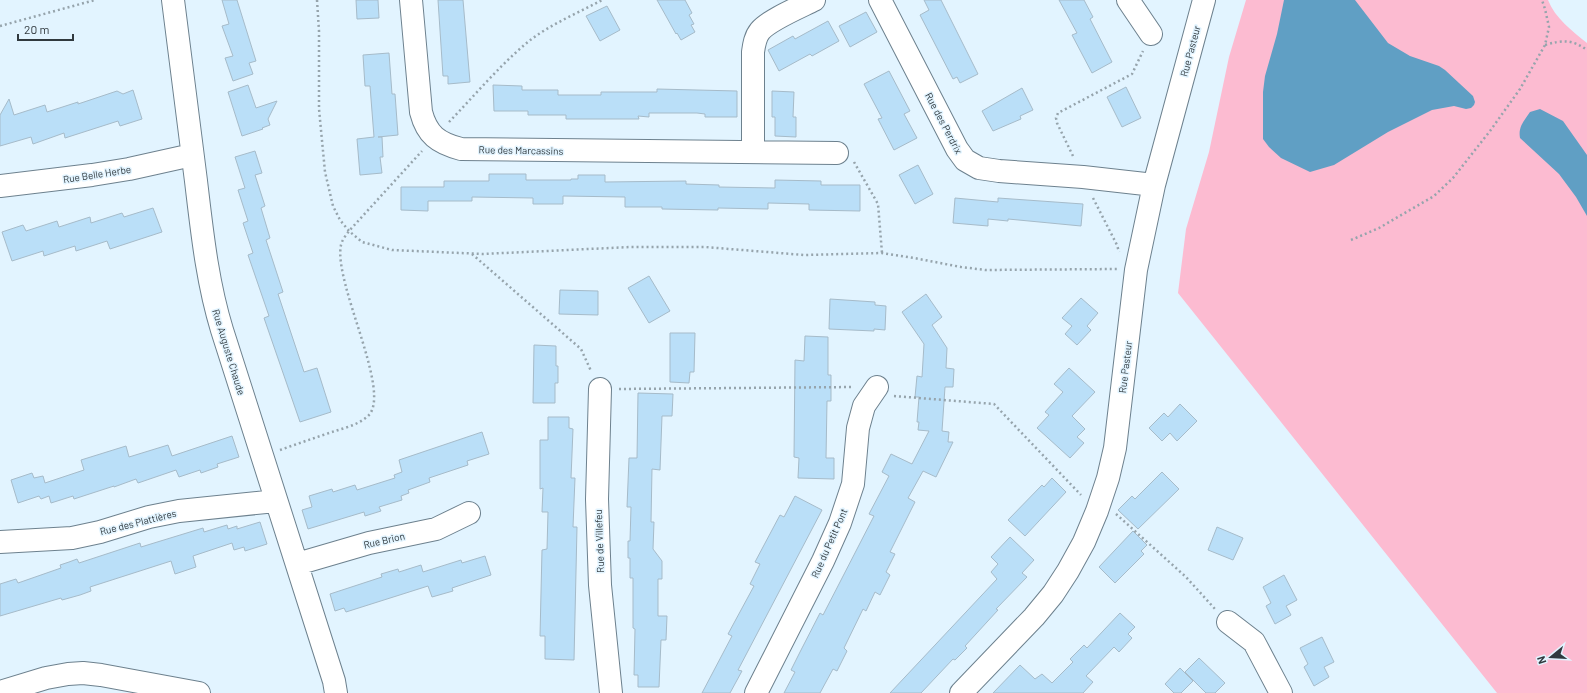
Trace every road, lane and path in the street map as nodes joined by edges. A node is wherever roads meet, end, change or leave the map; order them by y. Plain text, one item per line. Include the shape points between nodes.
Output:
1 (95, 0) edge
2 (173, 0) edge
3 (317, 0) edge
4 (412, 0) edge
5 (602, 0) edge
6 (814, 0) edge
7 (880, 0) edge
8 (1128, 0) edge
9 (1204, 0) edge
10 (1542, 0) edge
11 (0, 26) edge
12 (1151, 34) joint
13 (1545, 45) junction
14 (1587, 50) edge
15 (434, 137) junction
16 (753, 152) junction
17 (837, 153) joint
18 (192, 154) junction
19 (1083, 177) junction
20 (1154, 185) junction
21 (0, 186) edge
22 (349, 231) junction
23 (1351, 240) dead end
24 (882, 253) junction
25 (471, 254) junction
26 (1123, 265) junction
27 (877, 386) junction
28 (600, 389) junction
29 (262, 456) junction
30 (276, 501) junction
31 (1099, 506) junction
32 (469, 513) dead end
33 (0, 542) edge
34 (297, 564) junction
35 (1228, 622) joint
36 (0, 692) edge
37 (1278, 692) edge
38 (199, 693) edge
39 (336, 693) edge
40 (611, 693) edge
41 (756, 693) edge
42 (961, 693) edge

1 - 11 path
2 - 18 street, Rue Auguste Chaude
3 - 22 path via 319,109 325,172 333,206
4 - 15 street via 421,112 427,129
5 - 15 path via 531,40 509,59
6 - 16 street via 767,25 759,31 754,42
7 - 19 street, Rue des Perdrix via 965,160 979,168 999,171
8 - 12 street
9 - 20 street, Rue Pasteur
10 - 13 path via 1549,27
12 - 19 path via 1132,74 1058,113 1057,123
13 - 14 path via 1567,41 1578,43
13 - 23 path via 1520,89 1453,178 1434,196 1380,228
15 - 16 street, Rue des Marcassins via 443,144 461,149
15 - 22 path
16 - 17 street, Rue des Marcassins
17 - 24 path via 849,154 878,204
18 - 21 street, Rue Belle Herbe via 92,176
18 - 29 street, Rue Auguste Chaude via 212,296
19 - 20 street, Rue des Perdrix
19 - 26 path via 1117,245
20 - 26 street, Rue Pasteur
22 - 25 path via 362,242 392,250
22 - 29 path via 341,243 341,269 371,373 374,391 373,410 355,424
24 - 25 path via 804,255 705,248 631,247
24 - 26 path via 985,270
25 - 28 path via 581,349
26 - 31 street, Rue Pasteur via 1115,448
27 - 28 path
27 - 31 path via 896,397 994,404
27 - 41 street, Rue du Petit Pont via 864,406 858,428 853,484 840,523
28 - 40 street, Rue de Villefeu via 600,585
29 - 30 street, Rue Auguste Chaude
30 - 33 street, Rue des Plattières via 179,511 72,538
30 - 34 street, Rue Auguste Chaude
31 - 35 path via 1186,577
31 - 42 street, Rue Pasteur via 1084,542 1053,594
32 - 34 street, Rue Brion via 436,529 369,543
34 - 39 street, Rue Auguste Chaude
35 - 37 street via 1254,642
36 - 38 street via 46,678 83,673

